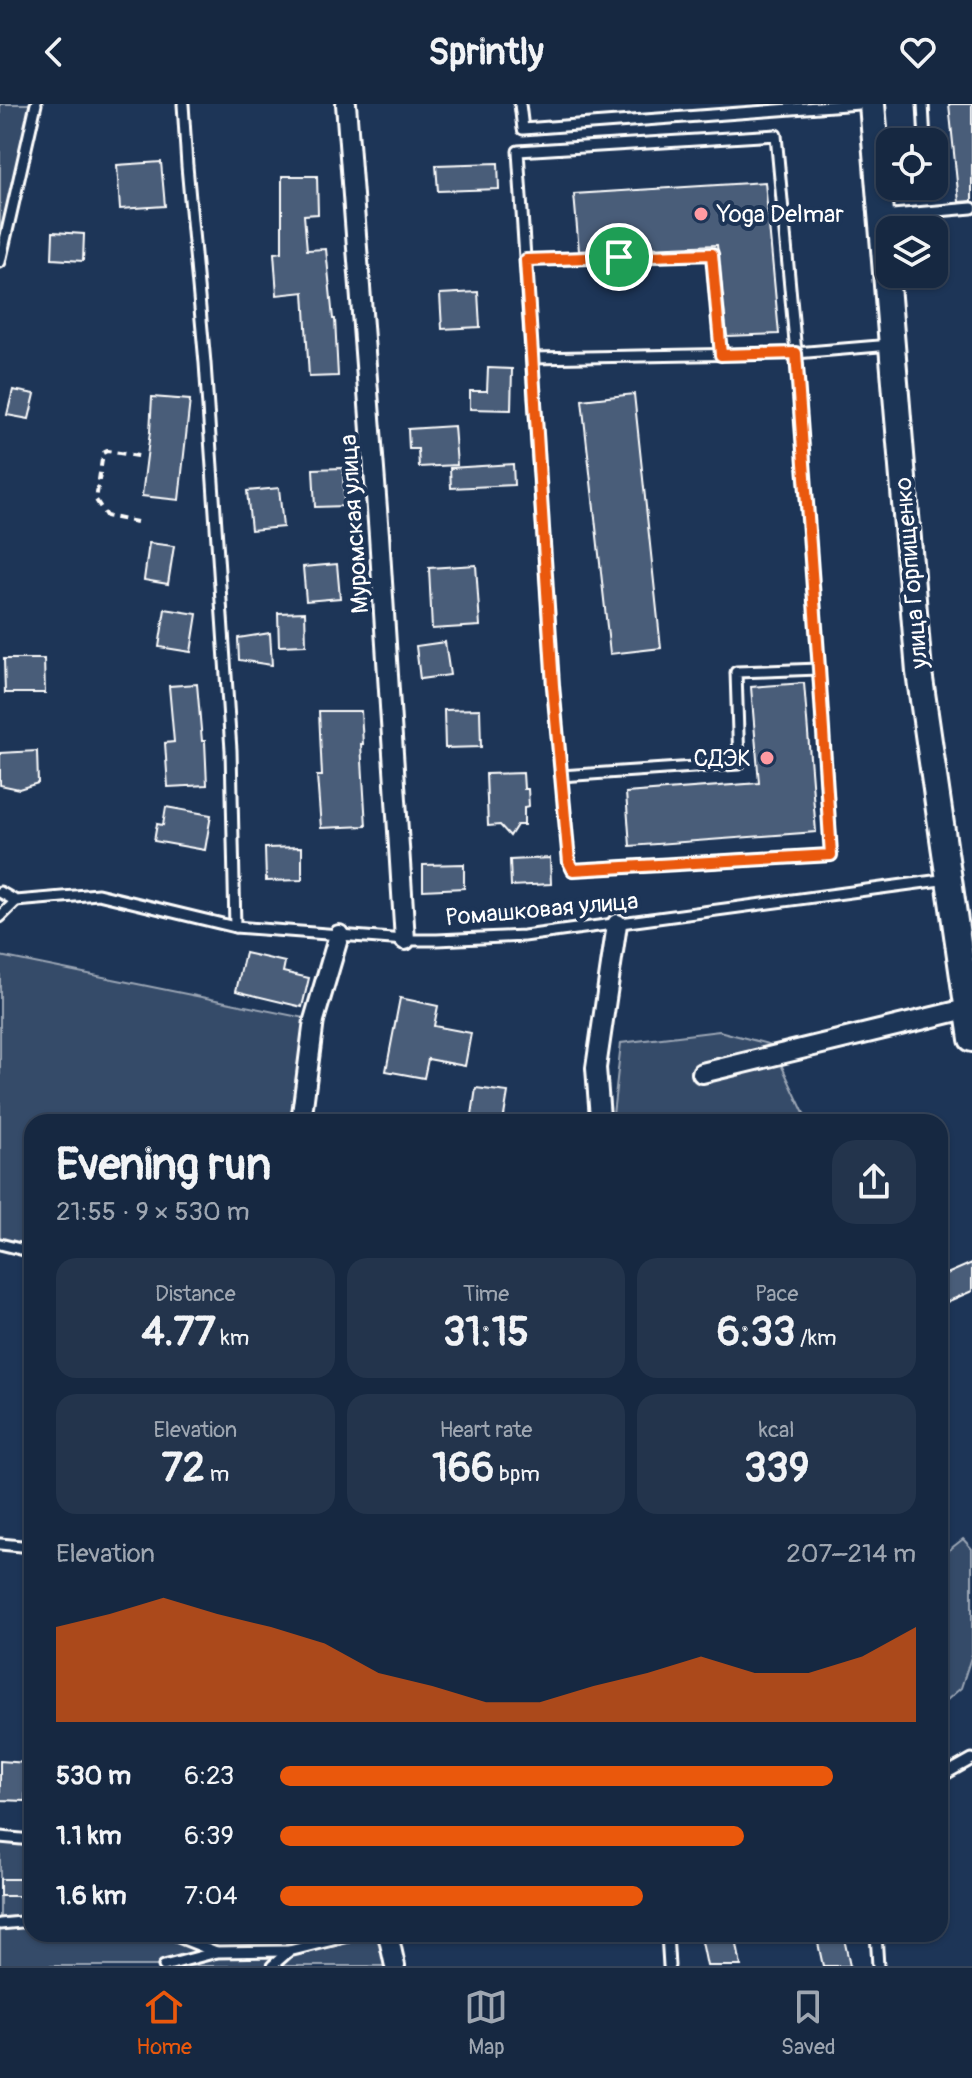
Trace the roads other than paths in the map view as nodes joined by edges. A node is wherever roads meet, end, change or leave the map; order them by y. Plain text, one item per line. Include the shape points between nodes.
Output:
1 (36, 104) edge
2 (183, 104) edge
3 (346, 104) edge
4 (520, 104) edge
5 (859, 104) edge
6 (872, 104) edge
7 (923, 104) edge
8 (878, 128) edge
9 (924, 128) edge
10 (882, 200) edge
11 (972, 208) edge
12 (881, 216) joint
13 (526, 260) junction
14 (0, 262) edge
15 (887, 288) edge
16 (892, 344) junction
17 (796, 353) junction
18 (721, 355) junction
19 (532, 358) junction
20 (819, 669) junction
21 (561, 776) junction
22 (948, 879) junction
23 (0, 892) edge
24 (16, 901) junction
25 (0, 917) edge
26 (617, 924) junction
27 (235, 927) junction
28 (339, 935) junction
29 (405, 940) junction
30 (966, 1009) junction
31 (972, 1039) edge
32 (702, 1073) dead end
33 (302, 1114) edge
34 (600, 1114) edge
35 (0, 1244) edge
36 (24, 1250) edge
37 (0, 1544) edge
38 (24, 1546) edge
39 (972, 1759) edge
40 (948, 1772) edge
41 (0, 1837) edge
42 (24, 1839) edge
43 (24, 1922) edge
44 (0, 1924) edge
45 (191, 1942) edge
46 (325, 1942) edge
47 (390, 1942) edge
48 (668, 1942) edge
49 (876, 1942) edge
50 (289, 1951) junction
51 (217, 1952) junction
52 (164, 1966) edge
53 (272, 1966) edge
54 (395, 1966) edge
55 (669, 1966) edge
56 (878, 1966) edge

1 - 14 lane
2 - 27 lane via 231,750
3 - 29 street, Муромская улица
4 - 5 lane via 523,129
6 - 8 main road, улица Горпищенко
7 - 9 lane
10 - 12 main road, улица Горпищенко
11 - 12 lane
13 - 17 lane via 518,151 776,135
13 - 18 lane via 712,254
13 - 19 lane
15 - 16 main road, улица Горпищенко
16 - 17 lane
16 - 22 main road, улица Горпищенко via 919,672
17 - 18 lane
17 - 20 lane
18 - 19 lane
19 - 21 lane
20 - 21 lane via 736,672 739,764
20 - 21 lane via 831,855 573,870
22 - 26 lane, Ромашковая улица
22 - 30 main road, улица Горпищенко
23 - 24 lane
24 - 25 lane
24 - 27 lane, Ромашковая улица via 98,894
26 - 29 lane, Ромашковая улица via 524,936
26 - 34 street via 596,1068
27 - 28 lane, Ромашковая улица
28 - 29 lane, Ромашковая улица
28 - 33 street via 314,1020
30 - 31 main road, улица Горпищенко
30 - 32 street
35 - 36 lane
37 - 38 lane
39 - 40 lane
41 - 42 lane
43 - 44 lane
45 - 51 lane
46 - 50 lane
47 - 54 street
48 - 55 lane
49 - 56 lane
50 - 51 lane
50 - 53 lane
51 - 52 lane

